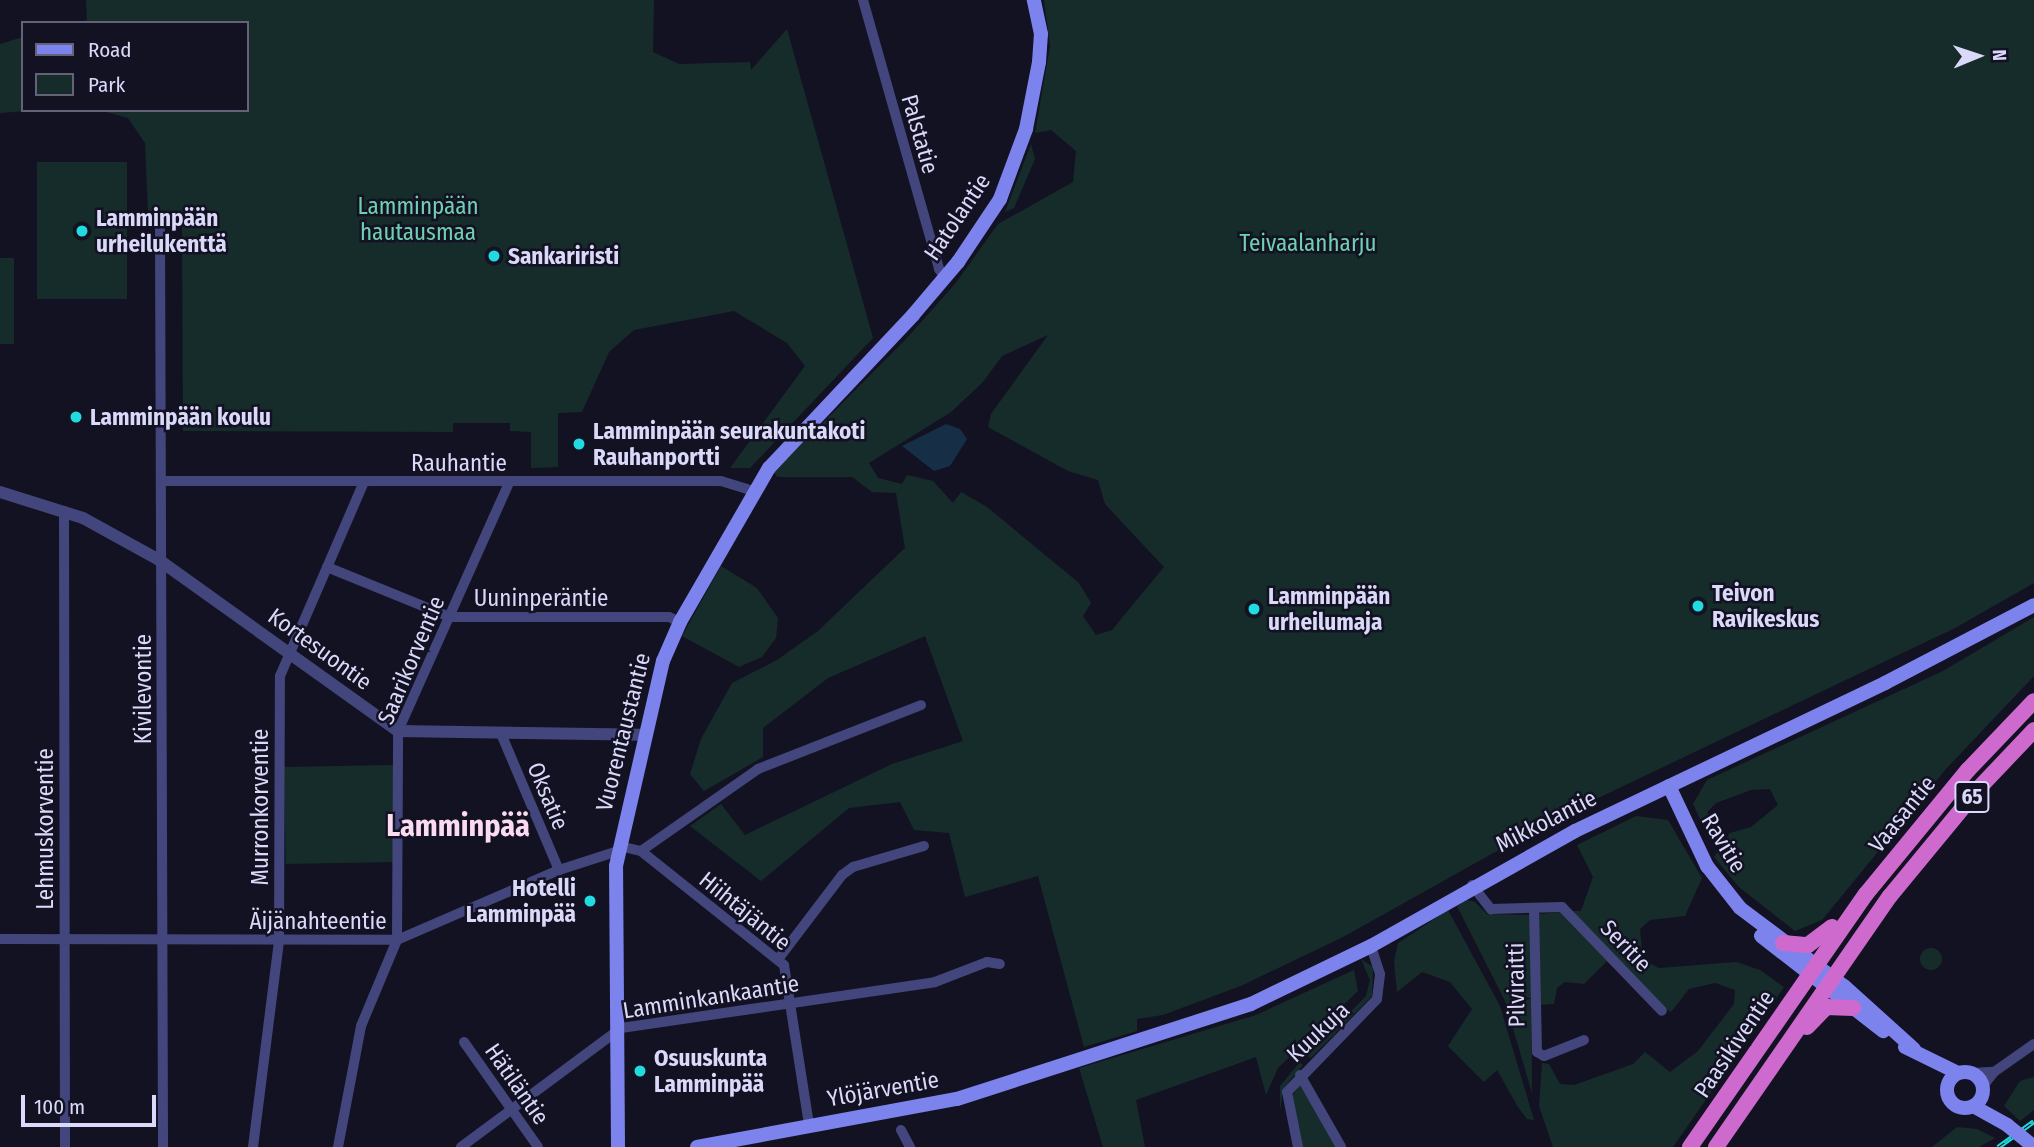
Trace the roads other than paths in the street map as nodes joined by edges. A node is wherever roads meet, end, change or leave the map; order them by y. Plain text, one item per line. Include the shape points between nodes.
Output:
1 (863, 0) edge
2 (1034, 0) edge
3 (160, 230) dead end
4 (945, 277) junction
5 (875, 355) joint
6 (163, 481) junction
7 (364, 482) junction
8 (509, 483) junction
9 (753, 491) junction
10 (0, 492) edge
11 (64, 512) junction
12 (162, 562) junction
13 (327, 567) junction
14 (2034, 605) edge
15 (450, 617) junction
16 (680, 622) junction
17 (288, 651) junction
18 (2034, 701) edge
19 (921, 705) dead end
20 (2034, 730) edge
21 (398, 732) junction
22 (643, 735) junction
23 (502, 736) junction
24 (1669, 786) junction
25 (924, 846) dead end
26 (618, 848) junction
27 (640, 851) junction
28 (558, 870) junction
29 (1472, 886) junction
30 (1866, 894) junction
31 (1534, 908) junction
32 (1749, 917) junction
33 (0, 939) edge
34 (162, 939) junction
35 (64, 940) junction
36 (397, 940) junction
37 (279, 941) junction
38 (1783, 943) junction
39 (1371, 946) junction
40 (779, 958) junction
41 (1000, 964) dead end
42 (1811, 970) junction
43 (1828, 981) junction
44 (790, 1002) junction
45 (1853, 1008) junction
46 (1662, 1012) dead end
47 (615, 1032) junction
48 (1584, 1040) dead end
49 (464, 1042) dead end
50 (2034, 1044) edge
51 (1914, 1049) junction
52 (1073, 1061) joint
53 (1994, 1072) junction
54 (1300, 1075) junction
55 (1764, 1075) junction
56 (1959, 1077) junction
57 (1981, 1100) junction
58 (511, 1109) junction
59 (809, 1125) junction
60 (901, 1130) dead end
61 (65, 1147) edge
62 (163, 1147) edge
63 (253, 1147) edge
64 (338, 1147) edge
65 (461, 1147) edge
66 (538, 1147) edge
67 (618, 1147) edge
68 (697, 1147) edge
69 (910, 1147) edge
70 (1298, 1147) edge
71 (1341, 1147) edge
72 (1690, 1147) edge
73 (1716, 1147) edge
74 (2034, 1147) edge

1 - 4 street, Palstatie
2 - 4 main road, Hatolantie via 1041,51 1016,163 993,211
3 - 6 street, Kivilevontie
4 - 5 main road, Hatolantie
5 - 9 main road, Vuorentaustantie via 787,445
6 - 7 street, Rauhantie
6 - 12 street, Kivilevontie
7 - 8 street, Rauhantie
7 - 13 street, Murronkorventie
8 - 9 street, Rauhantie via 729,481
8 - 15 street, Saarikorventie
9 - 16 main road, Vuorentaustantie
10 - 11 street, Kortesuontie
11 - 12 street, Kortesuontie
11 - 35 street, Lehmuskorventie
12 - 17 street, Kortesuontie
12 - 34 street, Kivilevontie
13 - 15 street, Uuninperäntie
13 - 17 street, Murronkorventie
14 - 24 main road, Mikkolantie via 1897,677
15 - 16 street, Uuninperäntie via 668,617
15 - 21 street, Saarikorventie
16 - 22 main road, Vuorentaustantie via 656,680
17 - 21 street, Kortesuontie
17 - 37 street, Murronkorventie via 279,687
18 - 30 highway, Vaasantie / 65 via 1968,770
19 - 27 street via 758,769
20 - 43 highway, Vaasantie / 65 via 1927,849
21 - 23 street
21 - 36 street, Saarikorventie
22 - 23 street
22 - 26 main road, Vuorentaustantie
23 - 28 street, Oksatie
24 - 29 main road, Mikkolantie
24 - 32 main road, Ravitie via 1707,866
25 - 40 street via 853,867 842,875
26 - 27 street, Hiihtäjäntie
26 - 28 street, Äijänahteentie
26 - 47 main road, Vuorentaustantie
27 - 40 street, Hiihtäjäntie
28 - 36 street, Äijänahteentie
29 - 31 street via 1489,908
29 - 39 main road, Mikkolantie
30 - 38 highway, 65 via 1846,907 1821,939 1802,946
30 - 42 highway, Vaasantie / 65
31 - 46 street, Seritie via 1562,907
31 - 48 street, Pilviraitti via 1537,1052 1544,1056
32 - 38 main road, Ravitie
32 - 42 main road, Ravitie via 1761,936
33 - 35 street, Äijänahteentie
34 - 35 street, Äijänahteentie
34 - 37 street, Äijänahteentie
34 - 62 street, Kivilevontie
35 - 61 street, Lehmuskorventie
36 - 37 street, Äijänahteentie
36 - 64 street, Saarikorventie via 362,1026
37 - 63 street, Murronkorventie
38 - 42 main road, Ravitie
39 - 52 main road, Mikkolantie via 1251,1004
39 - 54 street, Kuukuja via 1380,974 1377,999
40 - 44 street, Hiihtäjäntie
41 - 44 street, Lamminkankaantie via 987,962 935,982
42 - 43 main road, Ravitie
42 - 72 highway, Paasikiventie / 65
43 - 45 main road
43 - 51 main road
43 - 55 highway, Paasikiventie / 65
44 - 47 street, Lamminkankaantie
44 - 59 street, Hiihtäjäntie
45 - 51 main road
45 - 55 highway via 1839,1005 1823,1010 1776,1070
47 - 58 street, Lamminkankaantie
47 - 67 main road, Vuorentaustantie
49 - 58 street, Hätiläntie
50 - 53 street
51 - 56 main road
52 - 59 main road, Ylöjärventie via 957,1098
53 - 56 street
53 - 57 street
54 - 70 street, Kuukuja via 1287,1096
54 - 71 street
55 - 73 highway, Paasikiventie / 65
56 - 57 main road
56 - 57 main road via 1953,1103
57 - 74 main road, bridge
58 - 65 street, Lamminkankaantie
58 - 66 street, Hätiläntie
59 - 68 main road, Ylöjärventie
60 - 69 street

